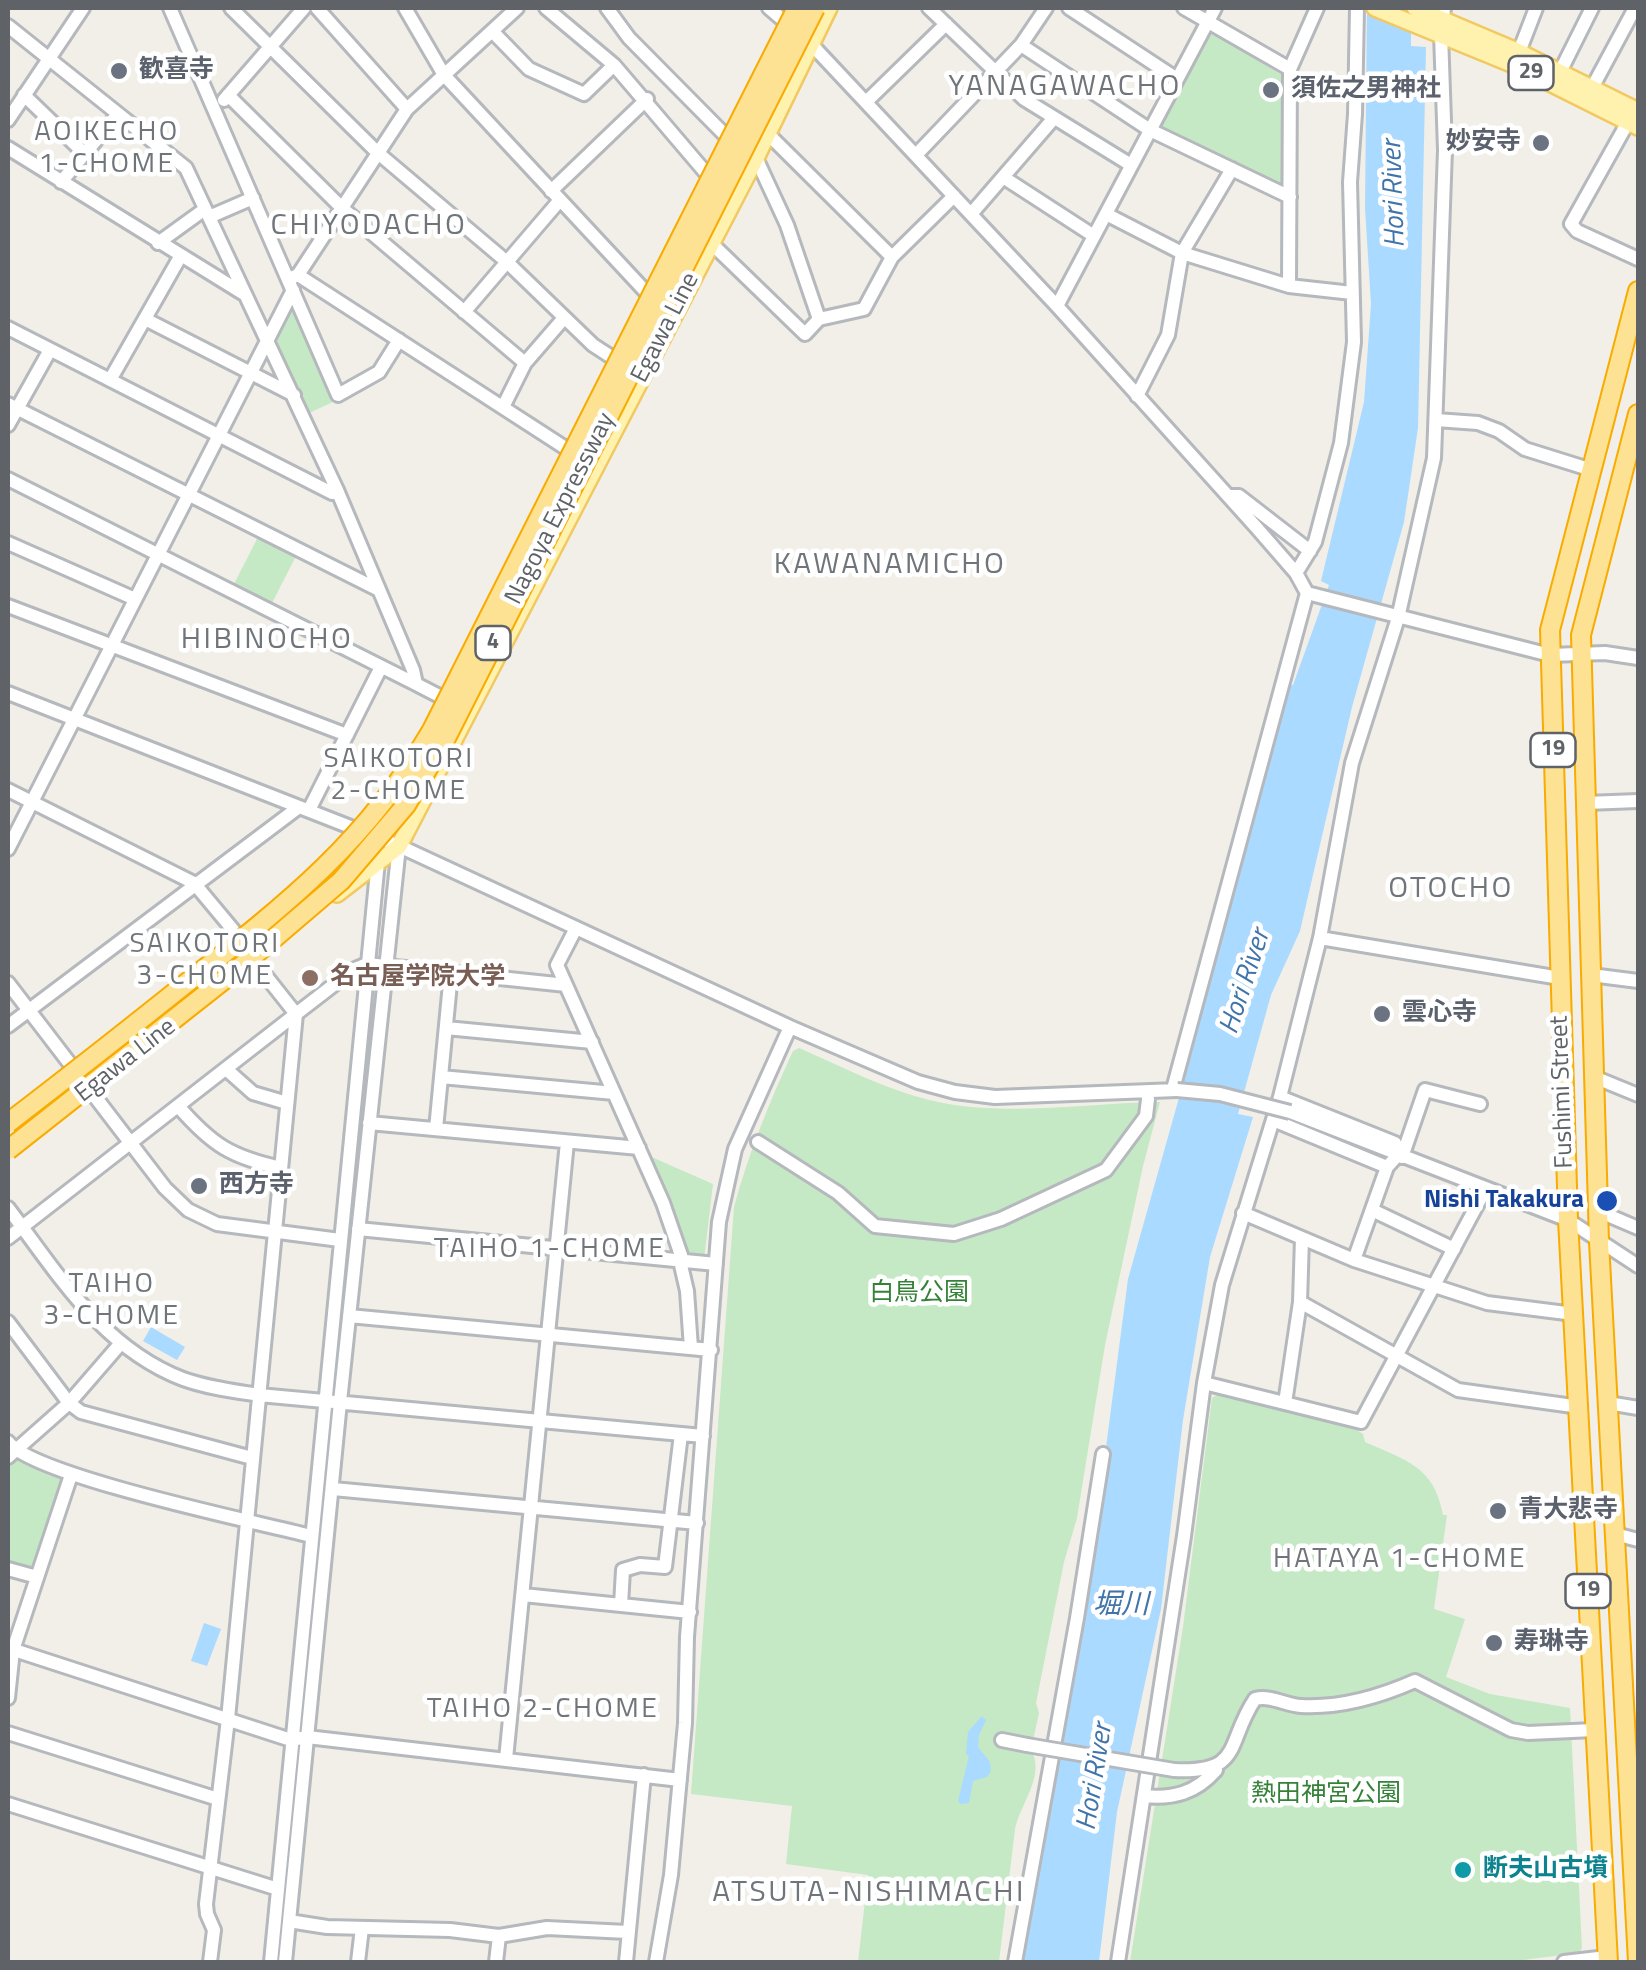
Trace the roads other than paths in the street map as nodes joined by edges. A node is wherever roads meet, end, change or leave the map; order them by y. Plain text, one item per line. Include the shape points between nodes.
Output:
1 (84, 8) edge
2 (170, 8) edge
3 (231, 8) edge
4 (304, 8) edge
5 (317, 8) edge
6 (405, 8) edge
7 (517, 8) edge
8 (546, 8) edge
9 (608, 8) edge
10 (769, 8) edge
11 (814, 8) edge
12 (830, 8) edge
13 (929, 8) edge
14 (1046, 8) edge
15 (1069, 8) edge
16 (1184, 8) edge
17 (1215, 8) edge
18 (1317, 8) edge
19 (1357, 8) edge
20 (1375, 8) edge
21 (1536, 8) edge
22 (1592, 8) edge
23 (1634, 8) edge
24 (789, 12) edge
25 (1418, 14) edge
26 (1443, 20) edge
27 (1206, 23) junction
28 (946, 24) junction
29 (8, 26) edge
30 (492, 32) junction
31 (1021, 45) junction
32 (270, 46) junction
33 (812, 46) junction
34 (1519, 52) junction
35 (49, 58) junction
36 (614, 65) junction
37 (995, 69) junction
38 (1290, 69) junction
39 (1560, 72) junction
40 (444, 75) junction
41 (1177, 78) junction
42 (1592, 88) junction
43 (24, 96) junction
44 (228, 96) junction
45 (646, 100) junction
46 (866, 102) junction
47 (407, 108) junction
48 (214, 110) junction
49 (118, 114) junction
50 (1054, 118) junction
51 (8, 120) edge
52 (1635, 120) edge
53 (1150, 130) junction
54 (768, 134) junction
55 (725, 135) junction
56 (8, 148) edge
57 (378, 153) junction
58 (84, 154) junction
59 (916, 155) junction
60 (756, 158) junction
61 (1132, 165) junction
62 (1232, 169) junction
63 (706, 173) junction
64 (1003, 177) junction
65 (61, 182) junction
66 (555, 196) junction
67 (954, 196) junction
68 (1290, 196) junction
69 (253, 198) junction
70 (342, 208) junction
71 (207, 213) junction
72 (971, 214) junction
73 (1106, 214) junction
74 (1094, 236) junction
75 (710, 242) junction
76 (158, 243) junction
77 (1182, 253) junction
78 (892, 256) junction
79 (180, 257) junction
80 (1638, 258) edge
81 (507, 262) junction
82 (293, 281) junction
83 (1289, 286) junction
84 (1638, 291) edge
85 (646, 292) junction
86 (1352, 293) junction
87 (246, 295) junction
88 (1057, 306) junction
89 (464, 312) junction
90 (564, 318) junction
91 (144, 319) junction
92 (819, 319) junction
93 (8, 328) edge
94 (267, 340) junction
95 (399, 340) junction
96 (50, 350) junction
97 (613, 358) junction
98 (525, 363) junction
99 (250, 371) junction
100 (110, 380) junction
101 (294, 395) junction
102 (1136, 396) junction
103 (12, 406) edge
104 (503, 408) junction
105 (1638, 414) edge
106 (1436, 420) junction
107 (8, 426) edge
108 (218, 434) junction
109 (567, 450) junction
110 (1592, 470) junction
111 (8, 479) edge
112 (337, 490) junction
113 (188, 494) junction
114 (1227, 496) junction
115 (8, 543) edge
116 (1310, 552) junction
117 (157, 555) junction
118 (1296, 573) junction
119 (379, 590) junction
120 (1309, 594) junction
121 (135, 599) junction
122 (8, 606) edge
123 (1393, 617) junction
124 (112, 645) junction
125 (1581, 654) junction
126 (1550, 655) junction
127 (1638, 658) edge
128 (381, 667) junction
129 (416, 684) junction
130 (8, 693) edge
131 (447, 700) junction
132 (74, 718) junction
133 (347, 734) junction
134 (8, 790) edge
135 (32, 801) junction
136 (1638, 801) edge
137 (1586, 803) junction
138 (304, 809) junction
139 (374, 836) junction
140 (399, 846) junction
141 (8, 849) edge
142 (378, 861) junction
143 (194, 883) junction
144 (576, 928) junction
145 (238, 938) junction
146 (1320, 938) junction
147 (254, 961) junction
148 (367, 964) junction
149 (384, 966) junction
150 (451, 973) junction
151 (1591, 975) junction
152 (1560, 978) junction
153 (1638, 981) edge
154 (8, 982) edge
155 (566, 984) junction
156 (30, 1009) junction
157 (296, 1014) junction
158 (8, 1026) edge
159 (790, 1027) junction
160 (446, 1028) junction
161 (592, 1042) junction
162 (72, 1067) junction
163 (226, 1068) junction
164 (1594, 1077) junction
165 (441, 1078) junction
166 (90, 1089) junction
167 (1175, 1090) junction
168 (614, 1093) junction
169 (1638, 1095) edge
170 (1280, 1096) junction
171 (1148, 1099) dead end
172 (288, 1103) junction
173 (1480, 1104) dead end
174 (178, 1106) junction
175 (1272, 1120) junction
176 (9, 1123) edge
177 (369, 1123) junction
178 (436, 1129) junction
179 (567, 1142) junction
180 (758, 1142) dead end
181 (129, 1143) junction
182 (638, 1148) junction
183 (8, 1151) edge
184 (1399, 1152) junction
185 (1387, 1166) junction
186 (282, 1168) junction
187 (1485, 1190) junction
188 (8, 1208) edge
189 (1372, 1210) junction
190 (1598, 1211) junction
191 (1243, 1213) junction
192 (1568, 1220) junction
193 (22, 1227) junction
194 (1638, 1228) edge
195 (358, 1229) junction
196 (276, 1232) junction
197 (8, 1238) edge
198 (1302, 1238) junction
199 (340, 1240) junction
200 (1600, 1242) junction
201 (558, 1249) junction
202 (1454, 1249) junction
203 (1354, 1260) junction
204 (682, 1261) junction
205 (716, 1264) junction
206 (1638, 1266) edge
207 (1434, 1286) junction
208 (1300, 1302) junction
209 (1574, 1314) junction
210 (350, 1316) junction
211 (8, 1322) edge
212 (548, 1334) junction
213 (121, 1343) junction
214 (691, 1348) junction
215 (710, 1350) junction
216 (1397, 1356) junction
217 (1204, 1384) junction
218 (259, 1395) junction
219 (333, 1402) junction
220 (1608, 1402) junction
221 (69, 1404) junction
222 (1285, 1404) junction
223 (1580, 1407) junction
224 (1638, 1408) edge
225 (540, 1420) junction
226 (681, 1434) junction
227 (702, 1436) junction
228 (10, 1450) edge
229 (1103, 1454) dead end
230 (252, 1458) junction
231 (71, 1475) junction
232 (332, 1489) junction
233 (531, 1508) junction
234 (248, 1519) junction
235 (670, 1520) junction
236 (697, 1523) junction
237 (1616, 1534) junction
238 (311, 1536) junction
239 (1638, 1540) edge
240 (8, 1568) edge
241 (1079, 1574) dead end
242 (38, 1577) junction
243 (524, 1595) junction
244 (621, 1605) junction
245 (690, 1612) junction
246 (10, 1649) edge
247 (8, 1698) edge
248 (1632, 1714) edge
249 (228, 1720) junction
250 (1594, 1730) junction
251 (8, 1733) edge
252 (307, 1737) junction
253 (291, 1740) junction
254 (1002, 1740) dead end
255 (1054, 1744) junction
256 (506, 1759) junction
257 (1224, 1760) junction
258 (644, 1775) junction
259 (1634, 1779) edge
260 (680, 1780) junction
261 (1144, 1796) junction
262 (218, 1799) junction
263 (8, 1804) edge
264 (1635, 1842) edge
265 (212, 1868) junction
266 (278, 1889) junction
267 (289, 1921) junction
268 (362, 1928) junction
269 (626, 1932) junction
270 (499, 1936) junction
271 (1607, 1960) edge
272 (1638, 1961) edge
273 (210, 1962) edge
274 (271, 1962) edge
275 (285, 1962) edge
276 (358, 1962) edge
277 (496, 1962) edge
278 (626, 1962) edge
279 (656, 1962) edge
280 (1015, 1962) edge
281 (1118, 1962) edge
282 (1564, 1962) edge

1 - 35 street
2 - 48 street
3 - 32 street
4 - 32 street
5 - 47 street
6 - 40 street
7 - 30 street
8 - 36 street
9 - 55 street
10 - 24 street
11 - 183 highway, Nagoya Expressway / 4, bridge via 446,738 406,805 314,905
12 - 33 main road, Egawa Line
13 - 28 street
14 - 31 street
15 - 41 street
16 - 27 street
17 - 27 street
18 - 38 street
19 - 86 street
20 - 25 main road, 29
21 - 34 street
22 - 39 street
23 - 42 street
24 - 33 street
24 - 55 main road, Egawa Line
24 - 176 highway, Nagoya Expressway / 4, bridge via 441,713 392,794 300,892
25 - 26 main road, 29
26 - 34 main road, 29
26 - 52 main road, 29 via 1514,65
26 - 106 street
27 - 38 street
27 - 41 street
28 - 37 street
28 - 46 street
29 - 35 street
30 - 36 street via 528,69 584,94
30 - 40 street
31 - 37 street
31 - 53 street
32 - 44 street
32 - 57 street
33 - 46 street
33 - 54 main road, Egawa Line
34 - 39 main road, 29
35 - 43 street
35 - 49 street
36 - 45 street
37 - 50 street
37 - 59 street
38 - 68 street
39 - 42 main road, 29
40 - 47 street
40 - 66 street
41 - 53 street
42 - 52 main road, 29
43 - 51 street
43 - 58 street
44 - 48 street
44 - 70 street
45 - 63 street
45 - 66 street
46 - 59 street
47 - 57 street
48 - 69 street
49 - 58 street
49 - 71 street via 186,168
50 - 61 street
50 - 64 street
52 - 80 street via 1571,224
53 - 61 street
53 - 62 street
54 - 60 main road, Egawa Line
54 - 78 street
55 - 63 main road, Egawa Line
56 - 65 street
57 - 70 street
57 - 81 street
58 - 65 street
59 - 67 street
60 - 75 main road, Egawa Line
60 - 92 street
61 - 73 street
62 - 68 street
62 - 77 street
63 - 85 main road, Egawa Line
64 - 72 street
64 - 74 street
65 - 76 street
66 - 81 street
66 - 85 street
67 - 72 street
67 - 78 street
68 - 83 street
69 - 71 street
69 - 82 street
70 - 82 street
70 - 89 street
71 - 76 street
71 - 87 street
72 - 88 street
73 - 74 street
73 - 77 street
74 - 88 street
75 - 92 street via 805,334
75 - 140 main road, Egawa Line
76 - 79 street
77 - 83 street
77 - 102 street via 1168,335
78 - 92 street via 864,309
79 - 87 street
79 - 91 street
81 - 89 street
81 - 90 street
82 - 94 street
82 - 95 street
82 - 95 street via 338,395 379,372
83 - 86 street
84 - 110 highway, Fushimi Street / 19
85 - 97 main road, Egawa Line
86 - 116 street via 1354,342 1341,443
87 - 94 street
88 - 102 street
89 - 98 street
90 - 97 street
90 - 98 street
91 - 99 street
91 - 100 street
93 - 96 street
94 - 99 street
94 - 101 street
95 - 104 street
96 - 100 street
96 - 103 street
97 - 109 main road, Egawa Line
98 - 104 street
99 - 101 street
99 - 108 street
100 - 108 street
101 - 112 street
102 - 114 street
103 - 107 street
103 - 113 street
104 - 109 street
105 - 125 highway, Fushimi Street / 19
106 - 110 street via 1478,423 1525,448
106 - 123 street via 1427,498
108 - 112 street
108 - 113 street
109 - 131 main road, Egawa Line
110 - 126 highway, Fushimi Street / 19 via 1550,630
111 - 117 street
112 - 119 street
113 - 117 street
113 - 119 street
114 - 116 street via 1239,496
114 - 118 street
115 - 121 street
116 - 118 street
117 - 121 street
117 - 128 street
118 - 120 street
119 - 129 street
120 - 123 street
120 - 167 street
121 - 124 street
122 - 124 street
123 - 126 street
123 - 146 street via 1352,763
124 - 132 street
124 - 133 street
125 - 126 street
125 - 127 street
125 - 137 highway, Fushimi Street / 19
126 - 152 highway, Fushimi Street / 19
128 - 129 street
128 - 133 street
129 - 131 street
130 - 132 street
131 - 139 main road, Egawa Line
132 - 135 street
132 - 138 street
133 - 138 street
134 - 135 street
135 - 141 street
135 - 143 street
136 - 137 street
137 - 151 highway, Fushimi Street / 19
138 - 139 street
138 - 143 street
139 - 140 street
139 - 142 street
139 - 145 main road, Egawa Line
140 - 142 main road, Egawa Line
140 - 144 street
140 - 149 street
142 - 147 main road, Egawa Line
142 - 148 street
143 - 145 street
143 - 156 street
144 - 155 street via 558,965
144 - 159 street
145 - 162 main road, Egawa Line
146 - 152 street
146 - 170 street
147 - 157 street
147 - 166 main road, Egawa Line
148 - 149 street
148 - 157 street
148 - 199 street
149 - 150 street
149 - 177 street
150 - 155 street
150 - 160 street
151 - 153 street
151 - 164 highway, Fushimi Street / 19
152 - 192 highway, Fushimi Street / 19
154 - 156 street
155 - 161 street
156 - 158 street
156 - 162 street
157 - 163 street
157 - 172 street
159 - 167 street via 888,1072 955,1092 1030,1097
159 - 205 street via 730,1165
160 - 161 street
160 - 165 street
161 - 168 street
162 - 166 street
162 - 176 main road, Egawa Line
163 - 172 street via 254,1093
163 - 174 street
164 - 169 street
164 - 190 highway, Fushimi Street / 19
165 - 168 street
165 - 178 street
166 - 181 street
166 - 183 main road, Egawa Line
167 - 184 street, bridge via 1290,1112
168 - 182 street
170 - 175 street
170 - 184 street
171 - 180 street via 1146,1116 1106,1170 954,1234 875,1226 838,1193 770,1158
172 - 186 street
173 - 184 street via 1425,1090
174 - 181 street
174 - 186 street via 223,1150
175 - 185 street
175 - 191 street
177 - 178 street
177 - 195 street
178 - 179 street
179 - 182 street
179 - 201 street
181 - 193 street
181 - 196 street via 197,1216
182 - 204 street
184 - 185 street
184 - 187 street
185 - 189 street
186 - 196 street
187 - 192 street
187 - 202 street
188 - 193 street
189 - 202 street
189 - 203 street
190 - 194 street
190 - 200 highway, Fushimi Street / 19
191 - 198 street
191 - 217 street
192 - 200 street
192 - 209 highway, Fushimi Street / 19
193 - 197 street
193 - 213 street via 82,1307
195 - 201 street
195 - 210 street
196 - 199 street
196 - 218 street
198 - 203 street
198 - 208 street
199 - 219 street
200 - 206 street
200 - 220 highway, Fushimi Street / 19
201 - 204 street
201 - 212 street
202 - 207 street
203 - 207 street
204 - 205 street
204 - 214 street
205 - 215 street
207 - 209 street via 1487,1302
207 - 216 street
208 - 216 street
208 - 222 street
209 - 223 highway, Fushimi Street / 19
210 - 212 street
210 - 219 street
211 - 221 street
212 - 214 street
212 - 225 street
213 - 218 street via 184,1379
213 - 221 street
214 - 215 street
215 - 227 street
216 - 222 street via 1361,1422
216 - 223 street via 1458,1390
217 - 222 street
217 - 261 street
218 - 219 street
218 - 230 street
219 - 225 street
219 - 232 street
219 - 238 street
220 - 224 street
220 - 237 highway, Fushimi Street / 19
221 - 228 street
221 - 230 street via 91,1416
223 - 250 highway, Fushimi Street / 19
225 - 226 street
225 - 233 street
226 - 227 street
226 - 235 street
227 - 236 street
228 - 231 street
229 - 255 street
230 - 234 street
231 - 234 street
231 - 242 street
232 - 233 street
232 - 252 street
233 - 235 street
233 - 243 street
234 - 238 street
234 - 249 street
235 - 236 street
235 - 244 street via 665,1567 623,1570
236 - 245 street
237 - 239 street
237 - 248 highway, Fushimi Street / 19
238 - 253 street
240 - 242 street
241 - 255 street
242 - 246 street
243 - 244 street
243 - 256 street
244 - 245 street
245 - 260 street
246 - 247 street
246 - 249 street
248 - 259 highway, Fushimi Street / 19
249 - 253 street
249 - 262 street
250 - 257 street via 1510,1730 1415,1681 1334,1704 1255,1700
250 - 271 highway, Fushimi Street / 19
251 - 262 street
252 - 253 street
252 - 256 street
252 - 267 street
253 - 266 street
254 - 257 street, bridge via 1174,1770 1205,1771
255 - 280 street
256 - 258 street
257 - 261 street via 1191,1792
258 - 260 street
258 - 269 street
259 - 264 highway, Fushimi Street / 19
260 - 279 street
261 - 281 street
262 - 265 street
263 - 265 street
264 - 272 highway, Fushimi Street / 19
265 - 266 street
265 - 273 street via 206,1904 214,1930
266 - 274 street
267 - 268 street
267 - 275 street
268 - 270 street
268 - 276 street
269 - 270 street via 547,1928
269 - 278 street
270 - 277 street
271 - 282 street

